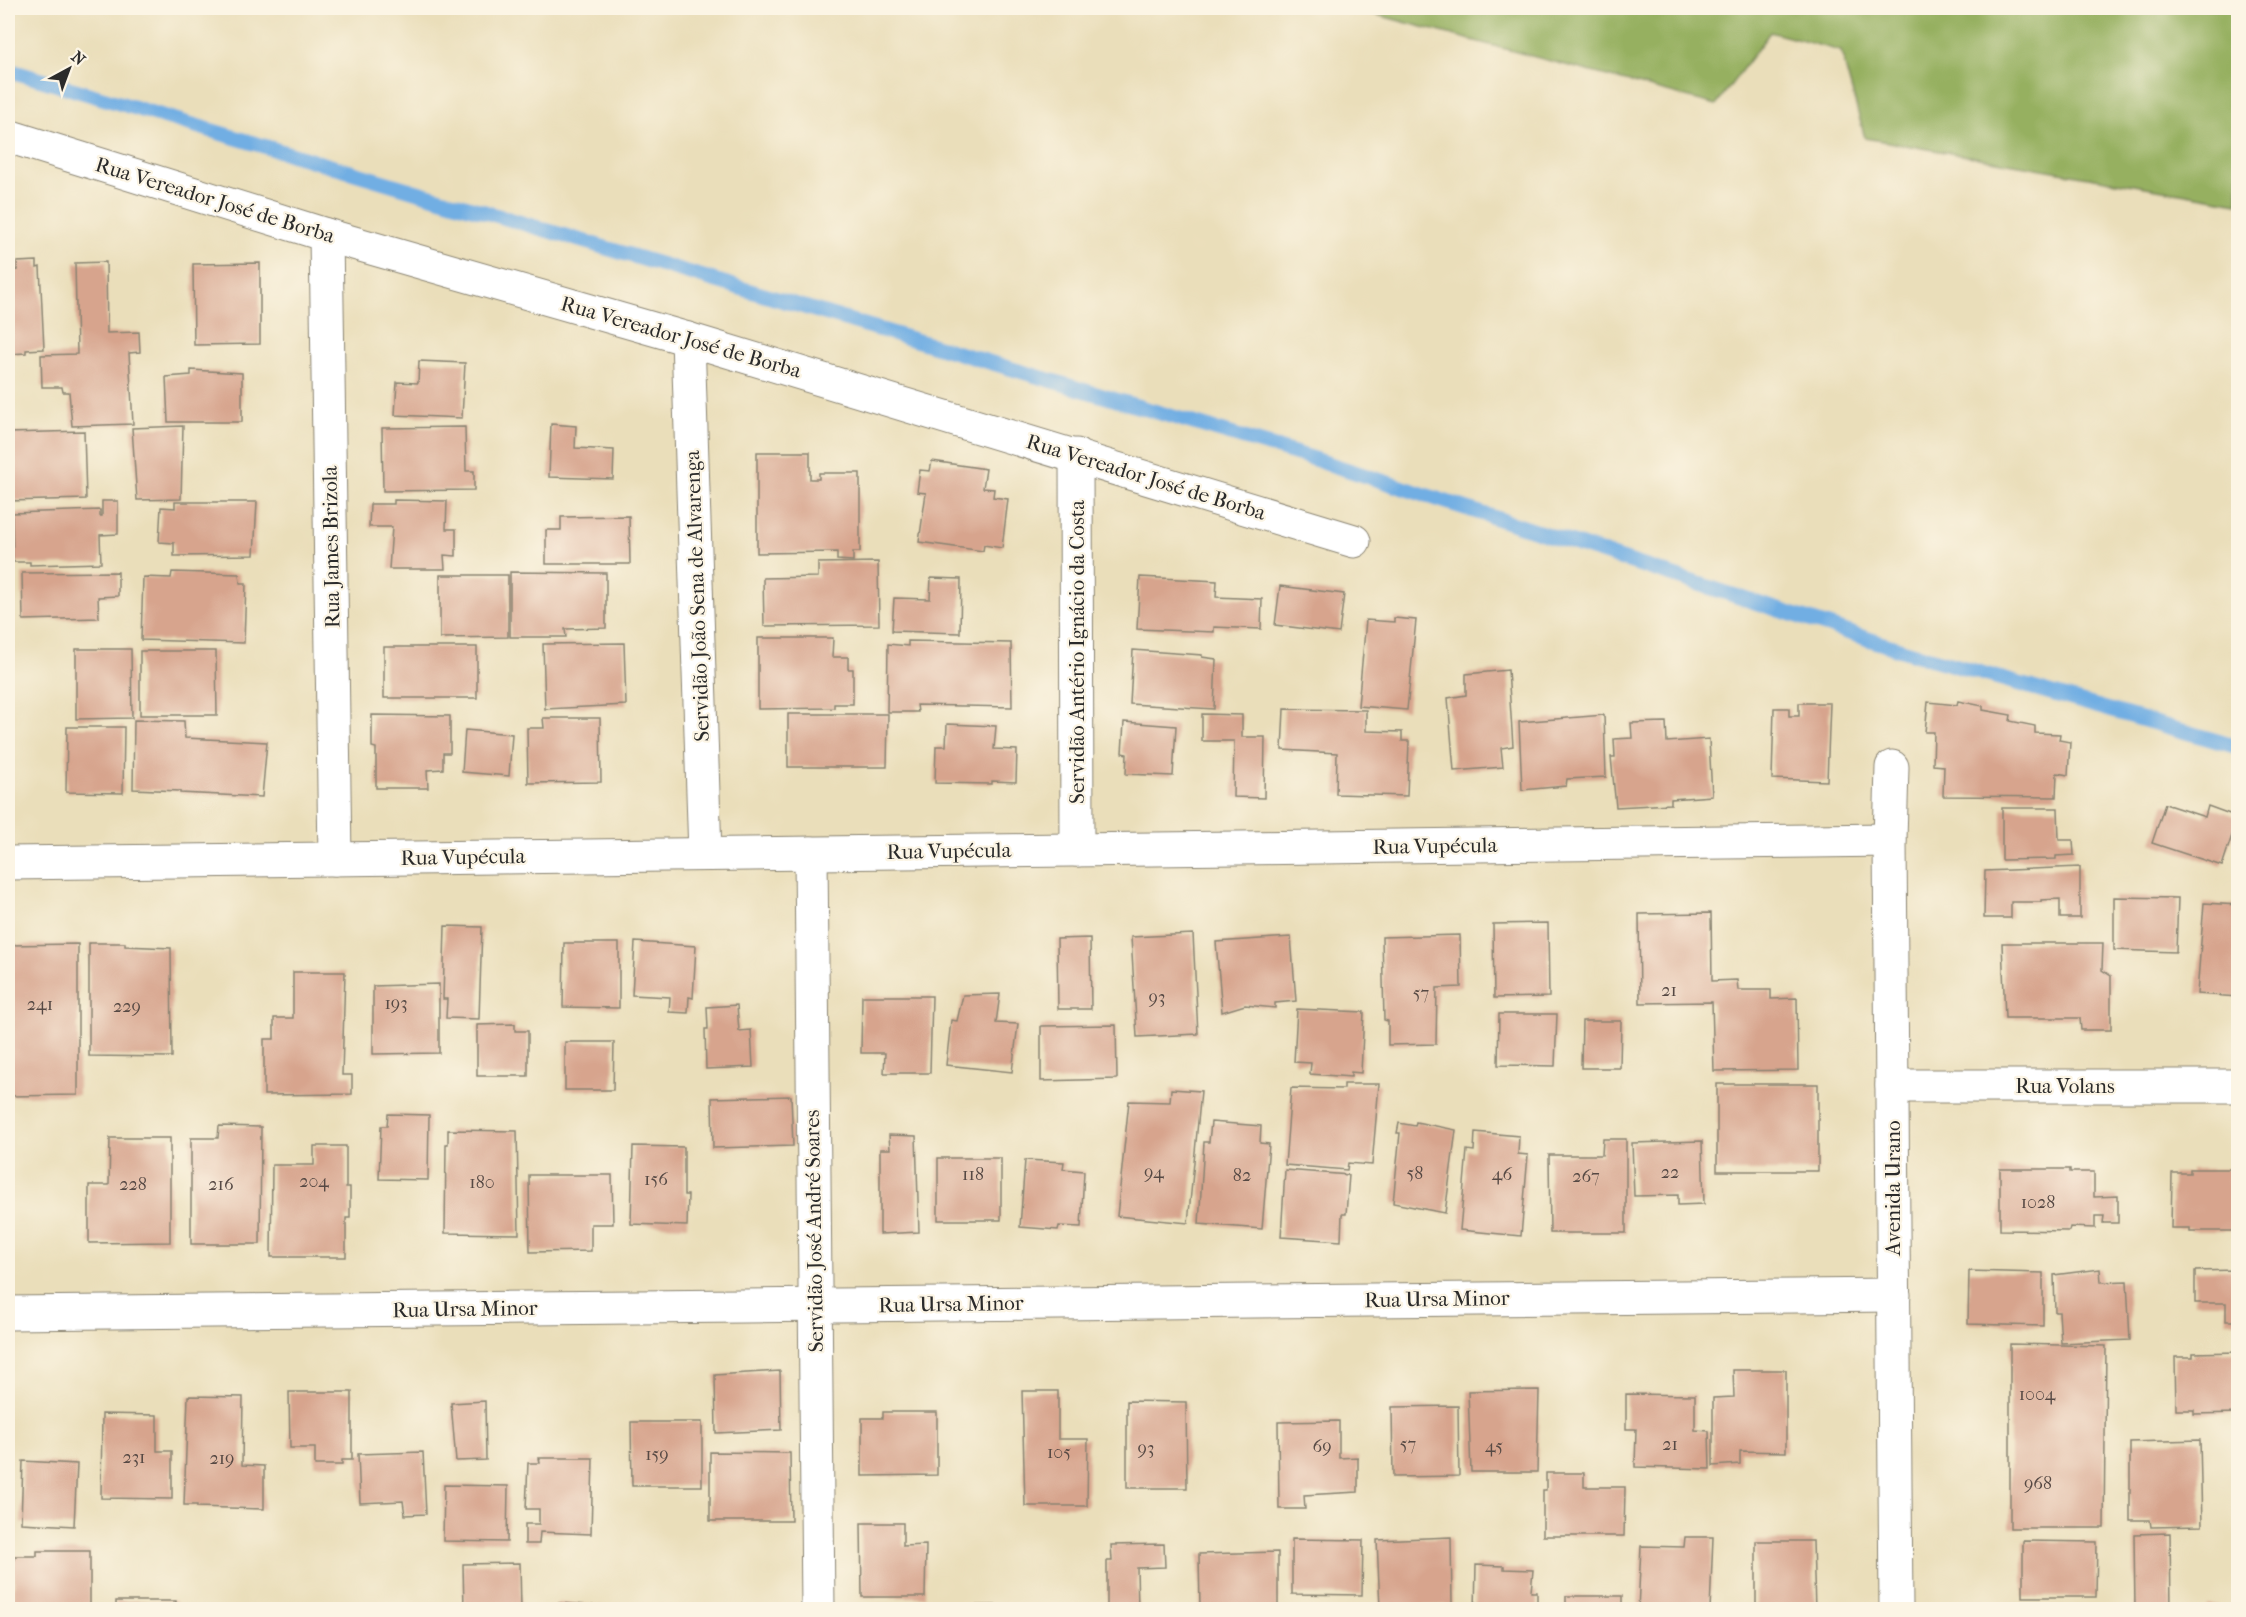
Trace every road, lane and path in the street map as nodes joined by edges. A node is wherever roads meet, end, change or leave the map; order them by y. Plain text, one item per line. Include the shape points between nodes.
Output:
1 (8, 136) edge
2 (326, 235) junction
3 (688, 339) junction
4 (1076, 455) junction
5 (1354, 541) dead end
6 (1892, 767) dead end
7 (1890, 840) junction
8 (1077, 850) junction
9 (811, 853) junction
10 (705, 854) junction
11 (335, 859) junction
12 (8, 863) edge
13 (1892, 1086) junction
14 (2238, 1086) edge
15 (1894, 1295) junction
16 (815, 1305) junction
17 (8, 1313) edge
18 (818, 1610) edge
19 (1896, 1610) edge

1 - 2 street, Rua Vereador José de Borba
2 - 3 street, Rua Vereador José de Borba
2 - 11 street, Rua James Brizola
3 - 4 street, Rua Vereador José de Borba
3 - 10 street, Servidão João Sena de Alvarenga
4 - 5 street, Rua Vereador José de Borba
4 - 8 street, Servidão Antério Ignácio da Costa
6 - 7 street, Avenida Urano
7 - 8 street, Rua Vupécula
7 - 13 street, Avenida Urano
8 - 9 street, Rua Vupécula
9 - 10 street, Rua Vupécula
9 - 16 street, Servidão José André Soares
10 - 11 street, Rua Vupécula
11 - 12 street, Rua Vupécula
13 - 14 street, Rua Volans
13 - 15 street, Avenida Urano
15 - 16 street, Rua Ursa Minor
15 - 19 street, Avenida Urano
16 - 17 street, Rua Ursa Minor
16 - 18 street, Servidão José André Soares

